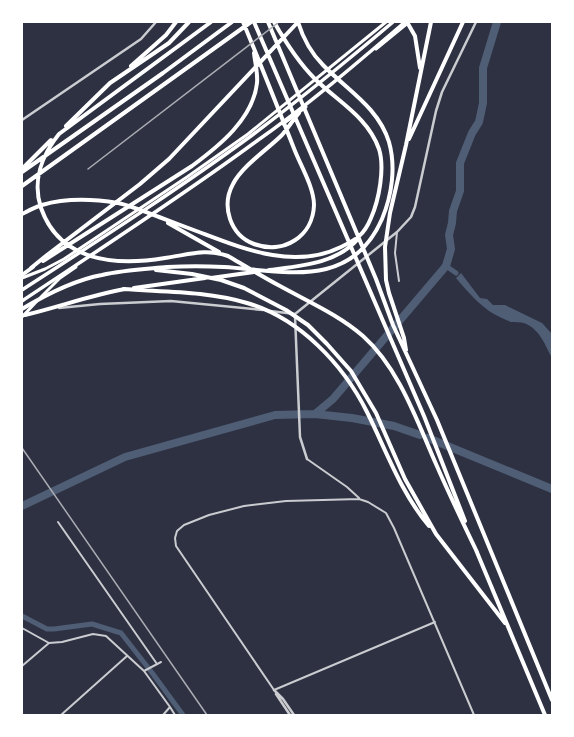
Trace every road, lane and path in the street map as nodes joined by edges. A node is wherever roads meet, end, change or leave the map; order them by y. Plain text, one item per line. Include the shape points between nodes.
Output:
1 (156, 22) edge
2 (176, 22) edge
3 (189, 22) edge
4 (211, 22) edge
5 (232, 22) edge
6 (243, 22) edge
7 (251, 22) edge
8 (254, 22) edge
9 (268, 22) edge
10 (274, 22) edge
11 (298, 22) edge
12 (386, 22) edge
13 (393, 22) edge
14 (407, 22) edge
15 (431, 22) edge
16 (463, 22) edge
17 (476, 22) edge
18 (253, 46) junction
19 (420, 73) junction
20 (110, 82) junction
21 (299, 113) junction
22 (22, 120) edge
23 (406, 145) junction
24 (22, 170) edge
25 (22, 186) edge
26 (22, 214) edge
27 (157, 216) junction
28 (397, 232) junction
29 (361, 236) junction
30 (228, 256) junction
31 (31, 268) junction
32 (134, 270) junction
33 (22, 275) edge
34 (22, 278) edge
35 (399, 281) dead end
36 (22, 290) edge
37 (123, 290) junction
38 (22, 301) edge
39 (54, 308) junction
40 (22, 309) edge
41 (295, 314) junction
42 (24, 316) edge
43 (406, 353) junction
44 (307, 459) joint
45 (359, 499) junction
46 (58, 522) dead end
47 (436, 534) junction
48 (477, 552) junction
49 (435, 622) junction
50 (22, 628) edge
51 (509, 630) junction
52 (49, 642) junction
53 (127, 656) junction
54 (161, 662) dead end
55 (157, 664) junction
56 (22, 666) edge
57 (144, 671) junction
58 (274, 690) junction
59 (552, 700) edge
60 (170, 708) junction
61 (61, 715) edge
62 (163, 715) edge
63 (175, 715) edge
64 (290, 715) edge
65 (294, 715) edge
66 (474, 715) edge
67 (545, 715) edge

1 - 22 street via 141,40
2 - 20 highway via 153,48
3 - 20 highway via 169,43
4 - 30 highway via 59,134 46,153 38,177 40,203 51,228 71,248 88,256 129,261 205,252
5 - 24 highway
6 - 18 highway
7 - 25 highway
8 - 48 highway via 424,416
9 - 43 highway
10 - 29 highway via 285,42 316,80 354,112 366,126 378,149 381,170 378,198
11 - 31 highway via 169,159
11 - 32 highway via 314,55 370,108 389,141 392,177 384,214 374,234 348,260 311,273 202,266
12 - 34 main road via 248,134 187,177 64,259
13 - 36 highway via 251,136
14 - 19 highway via 418,51
14 - 21 main road
14 - 38 highway via 255,143
15 - 19 highway
16 - 23 highway
17 - 28 street via 442,92 411,217
18 - 21 highway via 298,156 312,192 314,204 310,224 295,241 283,246 270,247 255,244 235,229 229,217 229,193 243,171 282,134
18 - 31 highway via 257,73 255,92 246,114 228,137 192,166
19 - 23 highway
20 - 24 highway
21 - 42 main road via 60,278
23 - 43 highway via 390,213 384,258 389,294 404,338
26 - 27 highway via 41,205 66,200 90,200 118,203
27 - 29 highway via 233,245 281,256 302,257 332,251
27 - 30 highway
28 - 35 street via 395,253
28 - 41 street
29 - 37 highway via 352,246 322,261
30 - 48 highway via 344,321 365,338 384,359 414,412
31 - 33 highway
32 - 40 highway via 102,275 69,285
32 - 47 highway via 159,270 220,280 262,297 308,325 351,371 376,413 405,480
37 - 39 highway
37 - 47 highway via 181,292 222,297 264,308 293,325 316,344 352,385 400,480
39 - 41 street via 171,301
39 - 42 highway
41 - 44 street via 300,437
43 - 59 highway via 459,472
44 - 45 street via 347,487
45 - 49 street via 386,513
45 - 58 street via 286,501 244,506 209,515 184,525 177,531 176,546
46 - 55 street
47 - 51 highway
48 - 51 highway
49 - 58 street
49 - 66 street
50 - 52 street
51 - 67 highway
52 - 53 street via 62,642 93,634 106,636
52 - 56 street
53 - 57 street
53 - 61 street
54 - 55 street
55 - 57 street
57 - 60 street
58 - 64 street
58 - 65 street
60 - 62 street
60 - 63 street

